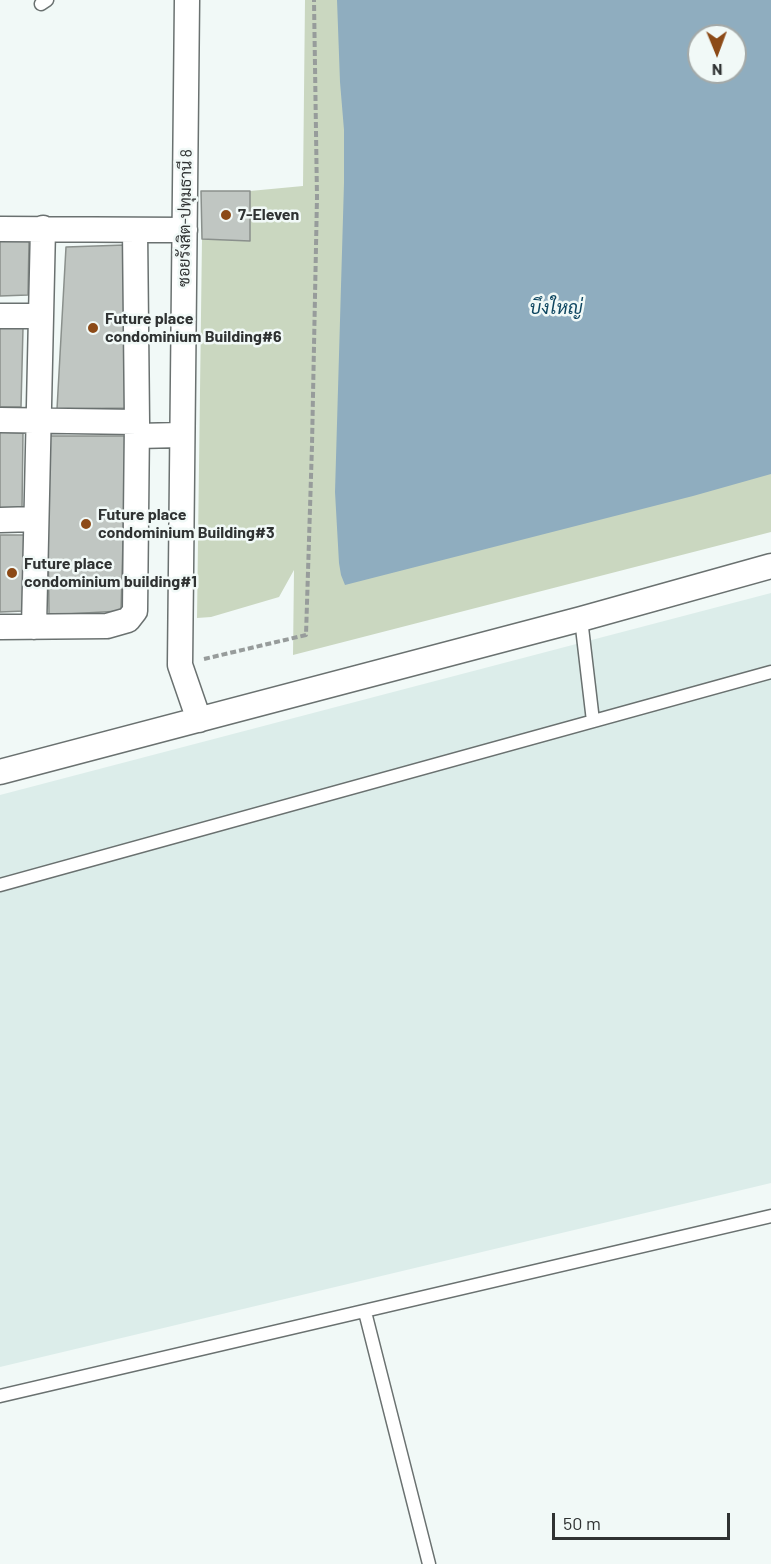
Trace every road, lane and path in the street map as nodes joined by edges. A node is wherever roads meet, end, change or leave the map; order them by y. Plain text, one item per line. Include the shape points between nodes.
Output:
1 (187, 0) edge
2 (314, 0) edge
3 (43, 228) junction
4 (0, 229) edge
5 (135, 230) junction
6 (184, 230) junction
7 (0, 316) edge
8 (41, 316) junction
9 (0, 420) edge
10 (39, 420) junction
11 (137, 429) junction
12 (181, 435) junction
13 (36, 519) junction
14 (0, 520) edge
15 (771, 566) edge
16 (581, 619) junction
17 (0, 627) edge
18 (34, 627) junction
19 (180, 665) junction
20 (771, 672) edge
21 (199, 720) junction
22 (593, 721) junction
23 (0, 772) edge
24 (0, 885) edge
25 (771, 1216) edge
26 (365, 1312) junction
27 (0, 1396) edge
28 (429, 1564) edge

1 - 6 street, ซอยรังสิต-ปทุมธานี 8
2 - 19 path via 317,196 306,635
3 - 4 street
3 - 5 street
3 - 8 street
5 - 6 street
5 - 11 street
6 - 12 street, ซอยรังสิต-ปทุมธานี 8
7 - 8 street
8 - 10 street
9 - 10 street
10 - 11 street
10 - 13 street
11 - 12 street
11 - 18 street via 135,611 128,620 107,626
12 - 19 street, ซอยรังสิต-ปทุมธานี 8
13 - 14 street
13 - 18 street
15 - 16 street
16 - 21 street
16 - 22 lane
17 - 18 street
19 - 21 street, ซอยรังสิต-ปทุมธานี 8
20 - 22 lane
21 - 23 street
22 - 24 lane
25 - 26 lane
26 - 27 lane
26 - 28 lane

